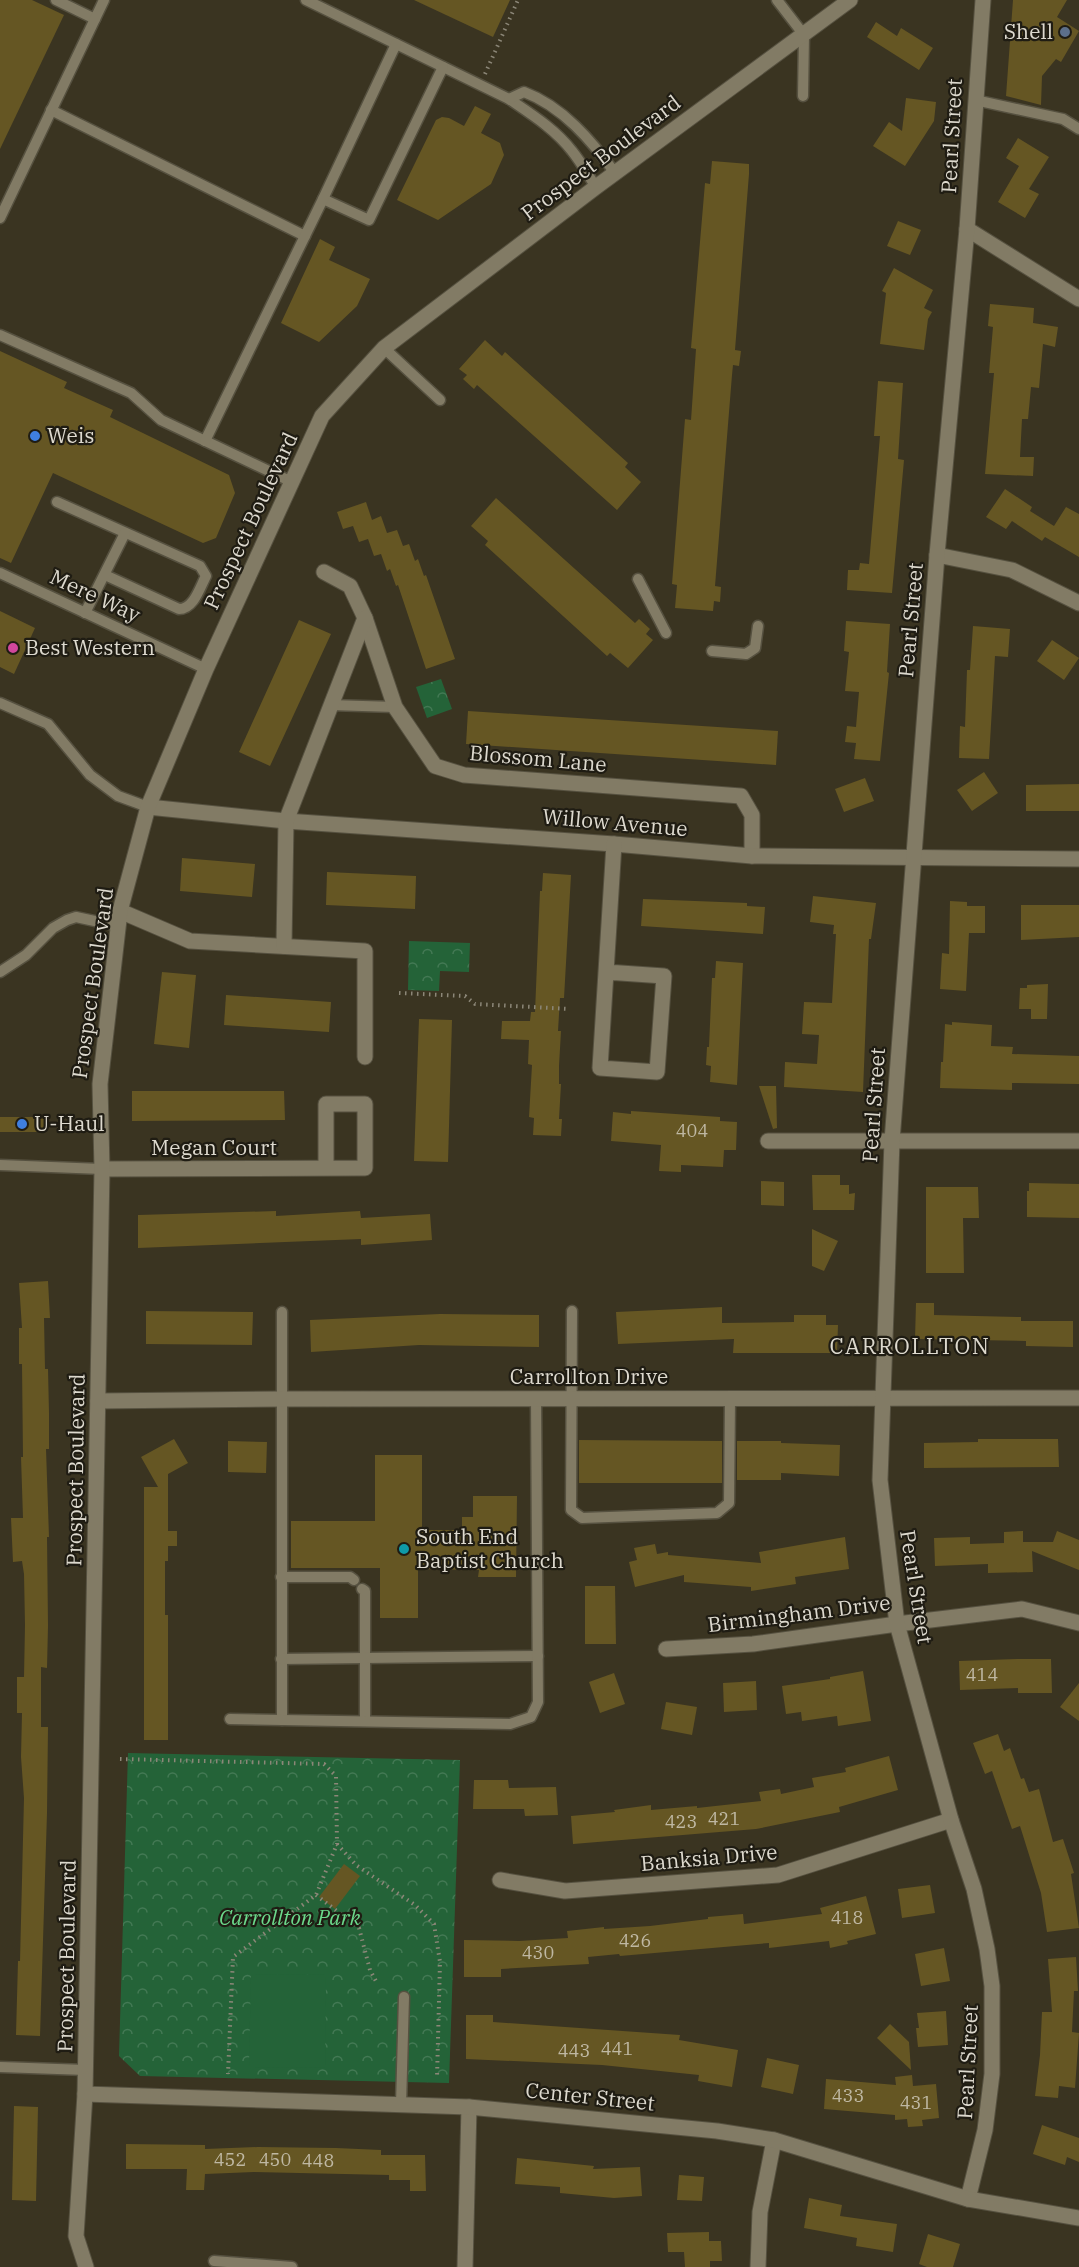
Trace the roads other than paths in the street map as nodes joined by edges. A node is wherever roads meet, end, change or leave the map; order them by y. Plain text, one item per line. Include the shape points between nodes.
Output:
1 (56, 0) edge
2 (104, 0) edge
3 (306, 0) edge
4 (777, 0) edge
5 (850, 0) edge
6 (983, 0) edge
7 (95, 19) junction
8 (804, 35) junction
9 (396, 44) junction
10 (443, 67) junction
11 (803, 96) dead end
12 (509, 99) junction
13 (975, 100) junction
14 (51, 110) junction
15 (1079, 129) edge
16 (615, 173) junction
17 (596, 187) junction
18 (323, 199) junction
19 (0, 218) edge
20 (968, 229) junction
21 (305, 236) junction
22 (1079, 299) edge
23 (0, 334) edge
24 (384, 348) junction
25 (440, 400) dead end
26 (205, 441) junction
27 (292, 482) junction
28 (57, 502) dead end
29 (125, 533) junction
30 (937, 555) junction
31 (324, 572) dead end
32 (0, 573) edge
33 (105, 574) junction
34 (638, 579) dead end
35 (1079, 603) edge
36 (85, 613) junction
37 (365, 618) junction
38 (759, 626) dead end
39 (666, 633) dead end
40 (712, 651) dead end
41 (206, 669) junction
42 (0, 703) edge
43 (330, 705) junction
44 (395, 707) junction
45 (148, 807) junction
46 (286, 821) junction
47 (614, 844) junction
48 (752, 856) junction
49 (913, 859) junction
50 (1079, 859) edge
51 (119, 918) junction
52 (284, 946) junction
53 (0, 972) edge
54 (606, 972) junction
55 (365, 1057) dead end
56 (768, 1141) dead end
57 (1079, 1141) edge
58 (892, 1142) junction
59 (0, 1165) edge
60 (326, 1168) junction
61 (102, 1169) junction
62 (572, 1311) dead end
63 (282, 1312) dead end
64 (283, 1398) junction
65 (536, 1398) junction
66 (573, 1398) junction
67 (1079, 1398) edge
68 (730, 1399) junction
69 (882, 1399) junction
70 (98, 1401) junction
71 (281, 1577) junction
72 (354, 1580) dead end
73 (363, 1589) dead end
74 (1079, 1623) edge
75 (897, 1624) junction
76 (666, 1649) dead end
77 (538, 1656) junction
78 (281, 1659) junction
79 (364, 1659) junction
80 (230, 1719) dead end
81 (282, 1720) junction
82 (365, 1721) junction
83 (951, 1820) junction
84 (500, 1880) dead end
85 (404, 1997) dead end
86 (0, 2067) edge
87 (86, 2070) junction
88 (85, 2094) junction
89 (401, 2105) junction
90 (470, 2107) junction
91 (774, 2140) junction
92 (968, 2199) junction
93 (1079, 2218) edge
94 (214, 2261) dead end
95 (86, 2267) edge
96 (292, 2267) edge
97 (465, 2267) edge
98 (758, 2267) edge

1 - 7 lane
2 - 7 lane
3 - 9 lane
4 - 8 lane
5 - 8 street, Prospect Boulevard
6 - 13 street, Pearl Street
7 - 14 lane
8 - 11 lane
8 - 16 street, Prospect Boulevard
9 - 10 lane
9 - 18 lane
10 - 12 lane
10 - 18 lane via 369,220
12 - 16 lane via 524,92 536,96 601,153
12 - 17 lane via 557,135
13 - 15 lane via 1063,119
13 - 20 street, Pearl Street
14 - 19 lane
14 - 21 lane
16 - 17 street, Prospect Boulevard
17 - 24 street, Prospect Boulevard
18 - 21 lane
20 - 22 street
20 - 30 street, Pearl Street
21 - 26 lane
23 - 26 lane via 131,393 161,420
24 - 25 lane
24 - 27 street, Prospect Boulevard via 322,416
26 - 27 lane
27 - 41 street, Prospect Boulevard
28 - 29 lane
29 - 33 lane
29 - 33 lane via 200,566 206,576 191,605 179,609
30 - 35 street via 1012,570
30 - 49 street, Pearl Street
31 - 37 street, Blossom Lane via 350,586
32 - 36 lane, Mere Way
33 - 36 lane
34 - 39 lane
36 - 41 lane, Mere Way
37 - 43 street
37 - 44 street, Blossom Lane
38 - 40 lane via 755,648 746,654
41 - 45 street, Prospect Boulevard
42 - 45 lane via 48,724 90,775 118,796
43 - 44 lane
43 - 46 street
44 - 48 street, Blossom Lane via 435,766 464,775 741,795 752,815
45 - 46 street, Willow Avenue
45 - 51 street, Prospect Boulevard
46 - 47 street, Willow Avenue
46 - 52 street
47 - 48 street, Willow Avenue
47 - 54 street
48 - 49 street, Willow Avenue
49 - 50 street, Willow Avenue
49 - 58 street, Pearl Street
51 - 52 street via 190,941
51 - 53 lane via 67,920
51 - 61 street, Prospect Boulevard via 99,1084
52 - 55 street via 365,951
54 - 54 street via 600,1068 657,1072 664,976
56 - 58 street
57 - 58 street
58 - 69 street, Pearl Street
59 - 61 lane
60 - 60 street, Megan Court via 365,1168 365,1104 326,1104
60 - 61 street, Megan Court
61 - 70 street, Prospect Boulevard
62 - 66 lane
63 - 64 lane
64 - 65 street, Carrollton Drive
64 - 70 street, Carrollton Drive
64 - 71 lane
65 - 66 street, Carrollton Drive
65 - 77 lane
66 - 68 street, Carrollton Drive
66 - 68 lane via 571,1510 582,1518 717,1513 729,1503
67 - 69 street, Carrollton Drive
68 - 69 street, Carrollton Drive
69 - 75 street, Pearl Street via 880,1480
70 - 87 street, Prospect Boulevard
71 - 72 lane
71 - 78 lane
73 - 79 lane
74 - 75 street, Birmingham Drive via 1022,1609
75 - 76 street, Birmingham Drive via 753,1644
75 - 83 street, Pearl Street
77 - 79 lane
77 - 82 lane via 538,1702 531,1717 510,1724
78 - 79 lane
78 - 81 lane
79 - 82 lane
80 - 81 lane
81 - 82 lane
83 - 84 street, Banksia Drive via 778,1875 565,1891
83 - 92 street, Pearl Street via 974,1889 992,1986 992,2074 985,2130
85 - 89 lane
86 - 87 lane
87 - 88 street, Prospect Boulevard
88 - 89 street, Center Street
88 - 95 street, Prospect Boulevard via 76,2236
89 - 90 street, Center Street
90 - 91 street, Center Street
90 - 97 street
91 - 92 street, Center Street
91 - 98 street via 760,2212
92 - 93 street, Center Street
94 - 96 lane

